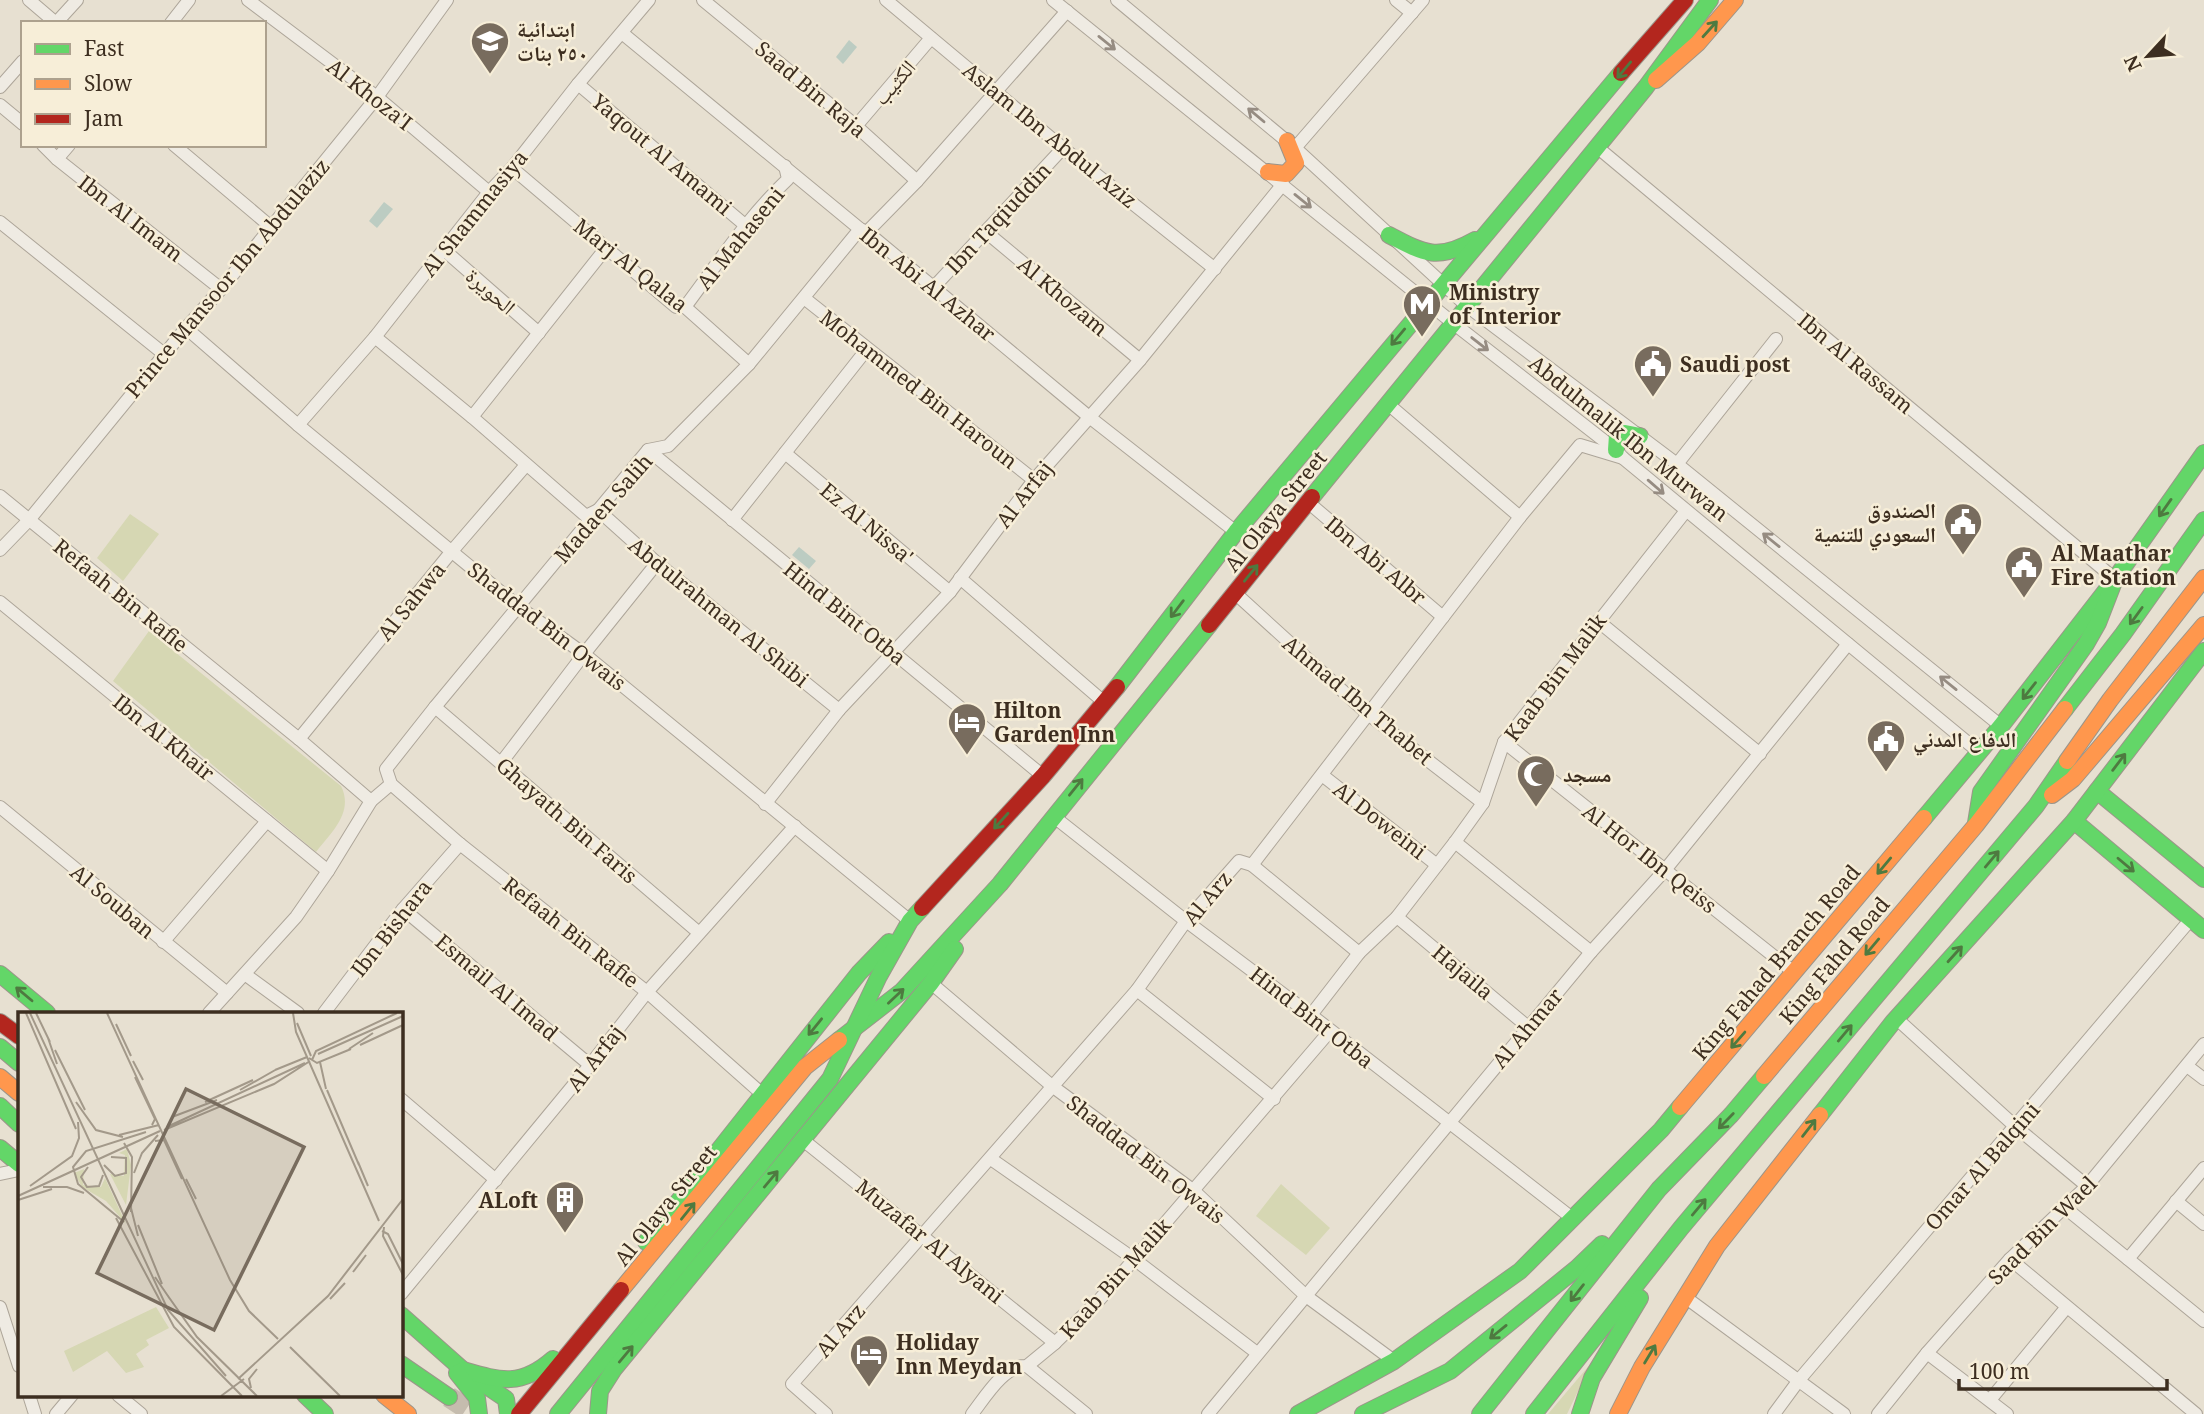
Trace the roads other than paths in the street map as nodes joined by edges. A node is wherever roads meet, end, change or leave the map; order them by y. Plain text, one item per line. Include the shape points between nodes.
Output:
1 (29, 0) edge
2 (77, 0) edge
3 (189, 0) edge
4 (248, 0) edge
5 (447, 0) edge
6 (649, 0) edge
7 (703, 0) edge
8 (886, 0) edge
9 (1054, 0) edge
10 (1117, 0) edge
11 (1396, 0) edge
12 (1423, 0) edge
13 (1672, 0) edge
14 (1685, 0) edge
15 (1710, 0) edge
16 (1735, 0) edge
17 (1066, 11) junction
18 (1412, 13) junction
19 (54, 21) edge
20 (58, 21) edge
21 (173, 21) edge
22 (622, 33) junction
23 (1652, 37) junction
24 (931, 38) junction
25 (21, 63) edge
26 (578, 84) junction
27 (0, 87) edge
28 (1646, 88) junction
29 (996, 91) junction
30 (377, 97) junction
31 (0, 105) edge
32 (21, 122) edge
33 (856, 126) junction
34 (1291, 145) junction
35 (45, 147) edge
36 (67, 147) edge
37 (176, 147) edge
38 (1597, 147) junction
39 (1063, 148) junction
40 (57, 159) junction
41 (785, 166) junction
42 (512, 168) junction
43 (1268, 172) junction
44 (917, 181) junction
45 (1283, 184) junction
46 (489, 192) junction
47 (0, 222) edge
48 (746, 225) junction
49 (270, 226) junction
50 (864, 231) junction
51 (986, 232) junction
52 (1488, 233) junction
53 (1389, 235) junction
54 (606, 248) junction
55 (443, 249) junction
56 (1215, 269) junction
57 (1444, 285) junction
58 (933, 288) junction
59 (221, 289) junction
60 (804, 298) junction
61 (1428, 302) junction
62 (1467, 306) junction
63 (685, 307) junction
64 (1453, 323) junction
65 (186, 328) junction
66 (539, 333) junction
67 (375, 337) junction
68 (1776, 339) dead end
69 (867, 349) junction
70 (164, 354) junction
71 (1140, 360) junction
72 (749, 364) junction
73 (1388, 404) junction
74 (472, 416) junction
75 (1088, 416) junction
76 (298, 425) junction
77 (1640, 436) junction
78 (648, 450) junction
79 (785, 453) junction
80 (2204, 453) edge
81 (1619, 454) junction
82 (1677, 464) junction
83 (526, 465) junction
84 (1034, 480) junction
85 (0, 496) edge
86 (1309, 503) junction
87 (598, 510) junction
88 (1685, 512) junction
89 (1520, 517) junction
90 (29, 520) junction
91 (732, 520) junction
92 (2204, 520) edge
93 (1236, 532) junction
94 (0, 550) edge
95 (452, 551) junction
96 (657, 564) junction
97 (960, 578) junction
98 (2204, 578) edge
99 (2115, 579) junction
100 (950, 592) junction
101 (1235, 593) junction
102 (0, 602) edge
103 (519, 607) junction
104 (1443, 617) junction
105 (1598, 621) junction
106 (2204, 625) edge
107 (1848, 644) junction
108 (2204, 651) edge
109 (895, 653) junction
110 (584, 654) junction
111 (1105, 703) junction
112 (435, 707) junction
113 (839, 710) junction
114 (1368, 714) junction
115 (2001, 726) junction
116 (299, 739) junction
117 (1504, 742) junction
118 (1979, 752) junction
119 (1760, 754) junction
120 (501, 763) junction
121 (1322, 775) junction
122 (1042, 776) junction
123 (391, 784) junction
124 (2097, 791) junction
125 (371, 801) junction
126 (1483, 803) junction
127 (765, 804) junction
128 (2036, 806) junction
129 (0, 807) edge
130 (1053, 816) junction
131 (267, 821) junction
132 (2074, 821) junction
133 (1976, 825) junction
134 (795, 827) junction
135 (1455, 842) junction
136 (460, 844) junction
137 (1252, 865) junction
138 (1437, 865) junction
139 (1665, 870) junction
140 (328, 871) junction
141 (2204, 879) edge
142 (1000, 884) junction
143 (403, 909) junction
144 (1397, 917) junction
145 (2191, 919) junction
146 (1186, 921) junction
147 (910, 922) junction
148 (2204, 930) edge
149 (698, 932) junction
150 (163, 942) junction
151 (1591, 952) junction
152 (1359, 953) junction
153 (1795, 973) junction
154 (0, 974) edge
155 (246, 975) junction
156 (931, 983) junction
157 (1138, 990) junction
158 (647, 992) junction
159 (227, 993) junction
160 (46, 1012) edge
161 (210, 1012) edge
162 (297, 1012) edge
163 (325, 1012) edge
164 (1311, 1015) junction
165 (1897, 1018) junction
166 (0, 1022) edge
167 (1528, 1027) junction
168 (852, 1030) junction
169 (1330, 1031) junction
170 (18, 1036) edge
171 (2204, 1044) edge
172 (0, 1047) edge
173 (18, 1062) edge
174 (590, 1065) junction
175 (2188, 1066) junction
176 (0, 1077) edge
177 (2204, 1079) edge
178 (1052, 1086) junction
179 (18, 1092) edge
180 (761, 1093) junction
181 (1274, 1099) junction
182 (402, 1100) edge
183 (0, 1106) edge
184 (18, 1123) edge
185 (1448, 1123) junction
186 (2017, 1127) junction
187 (803, 1140) junction
188 (0, 1148) edge
189 (991, 1159) junction
190 (18, 1163) edge
191 (2204, 1168) edge
192 (18, 1170) edge
193 (0, 1174) edge
194 (496, 1180) junction
195 (2087, 1186) junction
196 (1659, 1189) junction
197 (1194, 1191) junction
198 (2176, 1201) junction
199 (2063, 1206) junction
200 (1572, 1218) junction
201 (2204, 1224) edge
202 (1681, 1228) junction
203 (922, 1235) junction
204 (1134, 1259) junction
205 (2010, 1259) junction
206 (2128, 1259) junction
207 (402, 1293) edge
208 (1306, 1296) junction
209 (1685, 1297) junction
210 (0, 1307) edge
211 (2066, 1308) junction
212 (402, 1317) edge
213 (402, 1317) edge
214 (2204, 1321) edge
215 (1055, 1343) junction
216 (1257, 1353) junction
217 (1927, 1353) junction
218 (1394, 1360) junction
219 (18, 1363) edge
220 (402, 1365) edge
221 (1027, 1366) junction
222 (463, 1370) junction
223 (1450, 1371) junction
224 (402, 1377) edge
225 (1799, 1380) junction
226 (29, 1396) edge
227 (71, 1396) edge
228 (119, 1396) edge
229 (300, 1396) edge
230 (306, 1396) edge
231 (372, 1396) edge
232 (385, 1396) edge
233 (1990, 1400) junction
234 (35, 1414) edge
235 (56, 1414) edge
236 (141, 1414) edge
237 (323, 1414) edge
238 (392, 1414) edge
239 (408, 1414) edge
240 (478, 1414) edge
241 (508, 1414) edge
242 (519, 1414) edge
243 (558, 1414) edge
244 (598, 1414) edge
245 (826, 1414) edge
246 (972, 1414) edge
247 (1086, 1414) edge
248 (1208, 1414) edge
249 (1298, 1414) edge
250 (1363, 1414) edge
251 (1395, 1414) edge
252 (1480, 1414) edge
253 (1534, 1414) edge
254 (1579, 1414) edge
255 (1618, 1414) edge
256 (1774, 1414) edge
257 (1844, 1414) edge
258 (1878, 1414) edge
259 (2007, 1414) edge
260 (2196, 1414) edge

1 - 19 street
2 - 20 street
3 - 21 street
4 - 30 street, Al Khoza'I
5 - 30 street, Prince Mansoor Ibn Abdulaziz
6 - 22 street, Al Shammasiya
7 - 33 street, Saad Bin Raja
8 - 24 street, Aslam Ibn Abdul Aziz
9 - 17 street, Abdulmalik Ibn Murwan
34 -> 10 street, Abdulmalik Ibn Murwan
11 - 18 street
12 - 18 street
13 - 23 main road
14 - 23 main road, Al Olaya Street
15 - 28 main road, Al Olaya Street
28 -> 16 main road via 1677,64
17 - 29 street, Madaen Salih
17 -> 43 street, Abdulmalik Ibn Murwan
18 - 34 street
22 - 26 street, Al Shammasiya
22 - 41 street, Ibn Abi Al Azhar
23 -> 52 main road, Al Olaya Street
24 - 29 street, Aslam Ibn Abdul Aziz
24 - 33 street, الكثيب
25 - 27 street
26 - 42 street, Al Shammasiya
26 - 48 street, Yaqout Al Amami
28 - 38 main road, Al Olaya Street
29 - 39 street, Aslam Ibn Abdul Aziz
29 - 44 street, Madaen Salih
30 - 46 street, Al Khoza'I
30 - 49 street, Prince Mansoor Ibn Abdulaziz
31 - 32 street
33 - 44 street, Saad Bin Raja
34 - 43 main road via 1296,163 1286,174
34 - 53 street, Abdulmalik Ibn Murwan
35 - 40 street, Ibn Al Imam
36 - 40 street
37 - 49 street
38 - 62 main road, Al Olaya Street
38 - 99 street, Ibn Al Rassam
39 - 51 street, Ibn Taqiuddin
39 - 56 street, Aslam Ibn Abdul Aziz
40 - 59 street, Ibn Al Imam
41 - 48 street, Al Mahaseni via 788,179
41 - 50 street, Ibn Abi Al Azhar
42 - 46 street, Al Shammasiya
42 - 54 street, Marj Al Qalaa
43 - 45 street, Abdulmalik Ibn Murwan
44 - 50 street, Madaen Salih
45 - 56 street, Al Arfaj
45 -> 61 street, Abdulmalik Ibn Murwan
46 - 55 street, Al Shammasiya
47 - 70 street
48 - 63 street, Al Mahaseni
49 - 59 street, Prince Mansoor Ibn Abdulaziz
50 - 58 street, Ibn Abi Al Azhar
50 - 60 street, Madaen Salih
51 - 58 street, Ibn Taqiuddin
51 - 71 street, Al Khozam
52 - 53 main road via 1456,252 1435,256
52 - 57 main road, Al Olaya Street
53 - 57 street, Abdulmalik Ibn Murwan
54 - 63 street, Marj Al Qalaa via 676,307
54 - 66 street
55 - 66 street, الحويرة
55 - 67 street, Al Shammasiya
56 - 71 street, Al Arfaj
57 - 61 main road, Al Olaya Street
57 - 62 street, Abdulmalik Ibn Murwan
58 - 75 street, Ibn Abi Al Azhar
59 - 65 street, Prince Mansoor Ibn Abdulaziz
60 - 69 street, Mohammed Bin Haroun
60 - 72 street, Madaen Salih
61 - 64 street, Abdulmalik Ibn Murwan
61 -> 93 main road, Al Olaya Street
62 - 64 main road, Al Olaya Street
62 - 77 street, Abdulmalik Ibn Murwan
63 - 72 street, Marj Al Qalaa
64 - 73 main road, Al Olaya Street
64 -> 81 street, Abdulmalik Ibn Murwan
65 - 70 street, Prince Mansoor Ibn Abdulaziz
65 - 76 street, Shaddad Bin Owais
66 - 74 street
67 - 74 street, Abdulrahman Al Shibi
67 - 76 street, Al Shammasiya
68 - 82 street
69 - 79 street
69 - 84 street, Mohammed Bin Haroun
70 - 90 street, Prince Mansoor Ibn Abdulaziz
71 - 75 street, Al Arfaj
72 - 78 street, Madaen Salih via 668,446
73 - 86 main road, Al Olaya Street
73 - 89 street
74 - 83 street, Abdulrahman Al Shibi
75 - 84 street, Al Arfaj
75 - 93 street, Ibn Abi Al Azhar
76 - 95 street, Shaddad Bin Owais
77 - 81 main road via 1617,435
77 - 82 street, Abdulmalik Ibn Murwan
78 - 87 street, Madaen Salih
78 - 91 street, Hind Bint Otba
79 - 91 street
79 - 100 street, Ez Al Nissa'
80 -> 99 main road, King Fahad Branch Road
81 -> 88 street, Abdulmalik Ibn Murwan
81 - 89 street, Al Arz via 1580,445
115 -> 82 street, Abdulmalik Ibn Murwan
83 - 87 street, Abdulrahman Al Shibi via 586,516
83 - 95 street, Al Sahwa
84 - 97 street, Al Arfaj
85 - 90 street, Refaah Bin Rafie
101 -> 86 main road, Al Olaya Street
86 - 104 street, Ibn Abi Albr
87 - 96 street, Abdulrahman Al Shibi
87 - 103 street, Madaen Salih
88 - 105 street, Kaab Bin Malik
88 - 107 street, Abdulmalik Ibn Murwan
89 - 104 street, Al Arz
90 - 94 street, Prince Mansoor Ibn Abdulaziz
90 - 116 street, Refaah Bin Rafie
91 - 109 street, Hind Bint Otba
92 -> 133 main road, King Fahd Road
93 -> 111 main road, Al Olaya Street
95 - 103 street, Shaddad Bin Owais
95 - 116 street, Al Sahwa
96 - 110 street
96 - 113 street, Abdulrahman Al Shibi
97 - 100 street, Al Arfaj
97 - 111 street
98 - 128 main road
99 -> 115 main road, King Fahad Branch Road
99 - 133 main road via 2086,643 1981,792
100 - 109 street, Al Arfaj
101 - 114 street, Ahmad Ibn Thabet
130 -> 101 main road, Al Olaya Street
102 - 131 street, Ibn Al Khair
103 - 110 street, Shaddad Bin Owais
103 - 112 street, Madaen Salih
104 - 114 street, Al Arz
105 - 117 street, Kaab Bin Malik
105 - 119 street
106 - 128 main road via 2073,779
107 - 118 street, Abdulmalik Ibn Murwan
107 - 119 street, Al Ahmar
124 -> 108 main road
109 - 113 street, Al Arfaj
109 - 122 street, Hind Bint Otba
110 - 120 street
110 - 127 street, Shaddad Bin Owais
111 - 122 main road, Al Olaya Street
112 - 120 street, Ghayath Bin Faris
112 - 123 street, Madaen Salih via 386,769
113 - 127 street, Al Arfaj
114 - 121 street, Al Arz
114 - 126 street, Ahmad Ibn Thabet
115 - 118 main road, King Fahad Branch Road
116 - 125 street, Refaah Bin Rafie
117 - 126 street, Kaab Bin Malik
117 - 139 street, Al Hor Ibn Qeiss
118 -> 153 main road, King Fahad Branch Road
119 - 139 street, Al Ahmar
120 - 149 street, Ghayath Bin Faris
121 - 137 street, Al Arz
121 - 138 street, Al Doweini
122 -> 147 main road, Al Olaya Street
123 - 125 street
123 - 136 street, Refaah Bin Rafie
124 - 132 main road
124 - 141 main road
125 - 140 street
126 - 135 street, Kaab Bin Malik
127 - 134 street, Shaddad Bin Owais
202 -> 128 main road
129 - 150 street, Al Souban
130 - 142 main road, Al Olaya Street
130 - 146 street, Hind Bint Otba
131 - 140 street, Ibn Al Khair
131 - 150 street
132 -> 145 main road
165 -> 132 main road
133 -> 196 main road, King Fahd Road via 1731,1115
134 - 147 street, Shaddad Bin Owais
134 - 149 street, Al Arfaj
135 - 138 street, Kaab Bin Malik
135 - 151 street
136 - 143 street, Ibn Bishara
136 - 158 street, Refaah Bin Rafie
137 - 146 street, Al Arz via 1239,861
137 - 152 street
138 - 144 street, Kaab Bin Malik
139 - 151 street, Al Ahmar
139 - 153 street, Al Hor Ibn Qeiss
140 - 155 street
142 - 156 main road
168 -> 142 main road, Al Olaya Street via 902,992
143 - 163 street, Ibn Bishara
143 - 174 street, Esmail Al Imad
144 - 152 street, Kaab Bin Malik
144 - 167 street, Hajaila
145 - 148 main road
145 - 186 street, Omar Al Balqini
146 - 157 street, Al Arz
146 - 164 street, Hind Bint Otba
147 - 168 main road, Al Olaya Street
147 -> 180 main road via 859,973
149 - 158 street, Al Arfaj
150 - 159 street, Al Souban
151 - 167 street, Al Ahmar
152 - 164 street, Kaab Bin Malik
153 -> 200 main road, King Fahad Branch Road via 1661,1129
160 -> 154 main road
155 - 159 street
155 - 162 street
156 - 178 street, Shaddad Bin Owais
156 - 187 main road
157 - 178 street, Al Arz
157 - 181 street
158 - 174 street, Al Arfaj
158 - 180 street, Refaah Bin Rafie
159 - 161 street
164 - 169 street, Hind Bint Otba
165 - 186 street
209 -> 165 main road via 1717,1246
166 - 170 main road
167 - 185 street, Al Ahmar
242 -> 168 main road, Al Olaya Street via 804,1067
168 - 243 main road, Al Olaya Street via 830,1079
169 - 181 street, Kaab Bin Malik
169 - 185 street, Hind Bint Otba
171 - 175 street, Saad Bin Wael
172 - 173 main road
174 - 194 street, Al Arfaj
175 - 177 street
175 - 195 street, Saad Bin Wael
176 - 179 main road
178 - 189 street, Al Arz
178 - 197 street, Shaddad Bin Owais
180 - 222 main road via 544,1368 531,1377 504,1382
181 - 197 street, Kaab Bin Malik
182 - 194 street
183 - 184 main road
185 - 200 street, Hind Bint Otba
185 - 208 street, Al Ahmar
186 - 195 street
186 - 225 street, Omar Al Balqini
187 - 203 street, Muzafar Al Alyani
244 -> 187 main road via 600,1391 614,1368
188 - 190 main road
189 - 203 street, Al Arz
189 - 204 street
191 - 198 street
192 - 193 street
194 - 207 street, Al Arfaj
195 - 199 street, Saad Bin Wael
196 -> 223 main road via 1577,1268
196 -> 252 main road, King Fahd Road
197 - 204 street, Kaab Bin Malik
197 - 208 street, Shaddad Bin Owais
198 - 201 street
198 - 206 street
199 - 205 street, Saad Bin Wael
199 - 206 street
200 - 218 main road, King Fahad Branch Road via 1520,1271
202 - 253 main road
202 - 254 main road via 1592,1378
203 - 215 street, Muzafar Al Alyani
203 - 245 street, Al Arz via 792,1384
204 - 215 street, Kaab Bin Malik
204 - 216 street
205 - 211 street
205 - 217 street, Saad Bin Wael
206 - 214 street
208 - 216 street, Al Ahmar
208 - 218 street, Shaddad Bin Owais
209 - 225 street
255 -> 209 main road
210 - 219 street
211 - 233 street
211 - 260 street
212 - 222 main road
213 - 240 main road via 478,1398
215 - 221 street, Kaab Bin Malik
216 - 248 street, Al Ahmar
217 - 233 street
217 - 258 street, Saad Bin Wael
218 - 249 main road, King Fahad Branch Road
220 - 224 main road via 444,1402
221 - 246 street, Kaab Bin Malik via 1004,1376
221 - 247 street
222 - 241 main road via 506,1399
223 - 250 main road
223 - 251 main road
225 - 256 street, Omar Al Balqini
225 - 257 street
226 - 234 street
227 - 235 street
228 - 236 street
229 - 237 main road
230 - 237 main road
231 - 238 main road
232 - 239 main road
233 - 259 street

